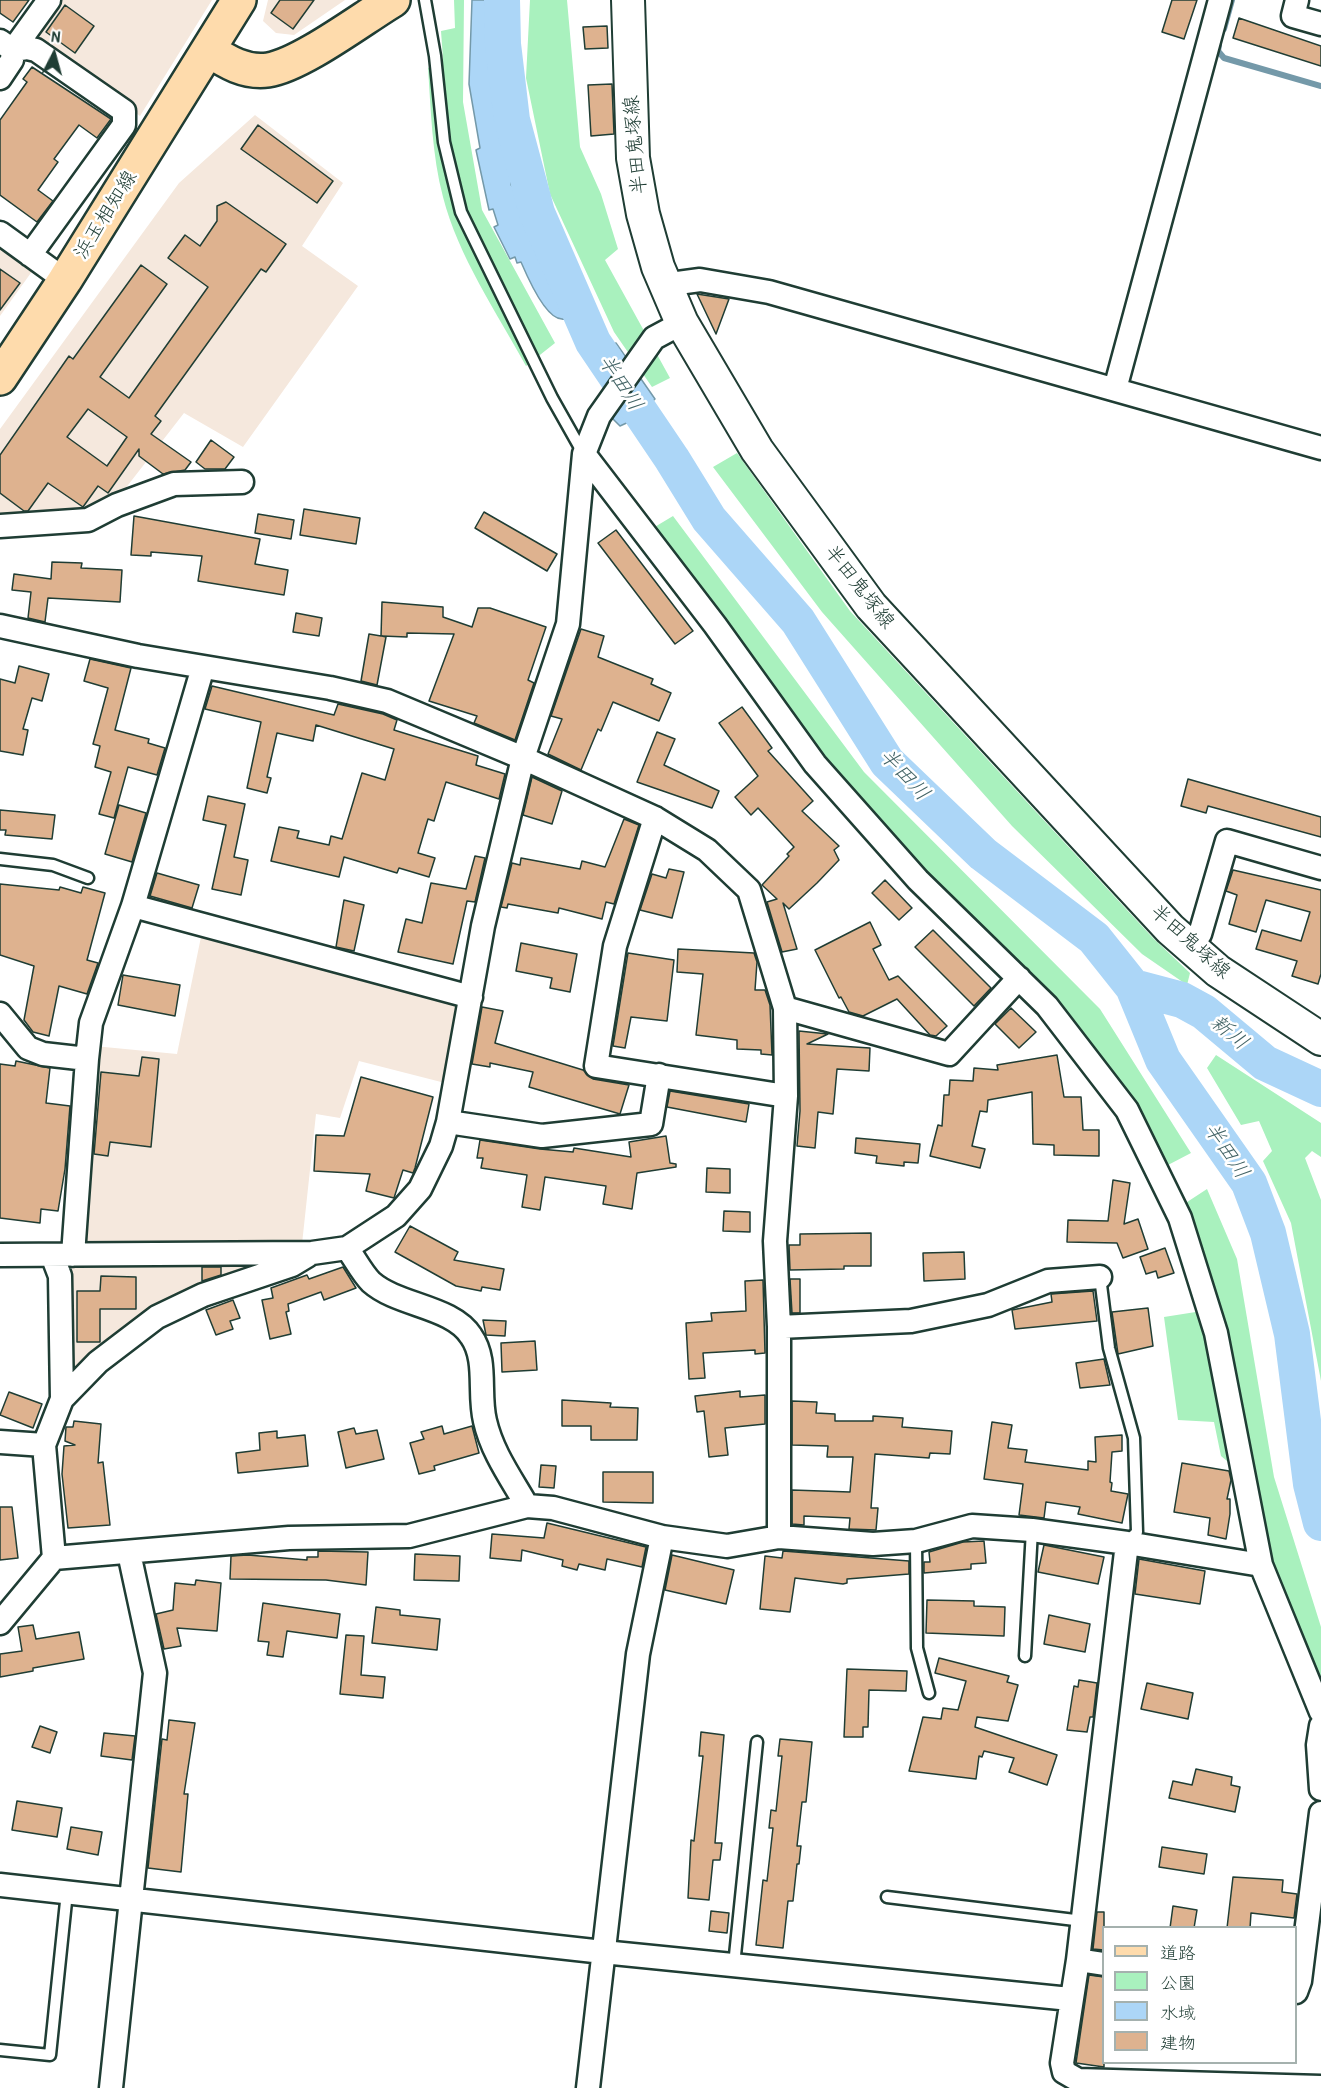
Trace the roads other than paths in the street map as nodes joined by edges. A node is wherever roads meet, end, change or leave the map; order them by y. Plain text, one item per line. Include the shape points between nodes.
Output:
1 (49, 0) edge
2 (239, 0) edge
3 (393, 0) edge
4 (425, 0) edge
5 (628, 0) edge
6 (1220, 0) edge
7 (1298, 0) edge
8 (1321, 24) edge
9 (7, 46) edge
10 (209, 50) junction
11 (0, 78) edge
12 (0, 233) edge
13 (30, 255) junction
14 (65, 280) junction
15 (663, 285) junction
16 (682, 323) junction
17 (0, 378) edge
18 (1115, 389) junction
19 (1321, 448) edge
20 (584, 454) junction
21 (242, 482) dead end
22 (0, 526) edge
23 (0, 626) edge
24 (203, 667) junction
25 (523, 758) junction
26 (655, 818) junction
27 (0, 859) edge
28 (1321, 868) edge
29 (88, 878) dead end
30 (132, 906) junction
31 (1189, 946) junction
32 (1018, 978) junction
33 (471, 997) junction
34 (785, 1008) junction
35 (0, 1014) edge
36 (1321, 1039) edge
37 (87, 1059) junction
38 (659, 1075) junction
39 (786, 1096) junction
40 (448, 1122) junction
41 (347, 1248) junction
42 (312, 1253) junction
43 (0, 1255) edge
44 (63, 1255) junction
45 (1100, 1277) joint
46 (779, 1327) junction
47 (62, 1399) junction
48 (0, 1442) edge
49 (44, 1445) junction
50 (527, 1506) junction
51 (1032, 1530) junction
52 (779, 1536) junction
53 (662, 1537) junction
54 (916, 1540) junction
55 (1127, 1543) junction
56 (129, 1553) junction
57 (54, 1558) junction
58 (1261, 1565) junction
59 (0, 1623) edge
60 (1025, 1656) dead end
61 (929, 1693) dead end
62 (1321, 1712) edge
63 (1321, 1726) edge
64 (757, 1742) dead end
65 (1321, 1789) edge
66 (1321, 1813) edge
67 (0, 1885) edge
68 (67, 1892) junction
69 (887, 1897) dead end
70 (132, 1899) junction
71 (1083, 1921) junction
72 (603, 1952) junction
73 (1078, 1960) junction
74 (1102, 1964) edge
75 (734, 1965) junction
76 (1297, 1989) edge
77 (1070, 1999) junction
78 (0, 2050) edge
79 (1321, 2087) edge
80 (111, 2088) edge
81 (588, 2088) edge

1 - 9 street
2 - 10 main road, 浜玉相知線
3 - 10 main road via 306,53 268,70 233,66
4 - 20 lane via 444,142 461,212 552,398
5 - 15 main road, 半田鬼塚線 via 633,158 643,214
6 - 18 street
7 - 8 street via 1293,16
9 - 11 street via 12,60
9 - 13 street via 36,50 124,111 124,125
10 - 14 main road, 浜玉相知線
12 - 13 street
13 - 14 street
14 - 17 main road, 浜玉相知線
15 - 16 main road, 半田鬼塚線
15 - 18 street via 700,280 770,292
16 - 20 street via 654,338 599,416
16 - 31 main road, 半田鬼塚線 via 756,450 871,606
18 - 19 street
20 - 25 street via 568,624
20 - 32 street via 815,764 918,880
21 - 22 street via 174,484 88,520
23 - 24 street
24 - 25 street via 387,701
24 - 30 street
25 - 26 street
25 - 33 street via 483,926
26 - 34 street via 707,850 749,890
26 - 38 street via 615,946 596,1066
27 - 29 lane via 53,865
28 - 31 street via 1227,841 1200,934
30 - 33 street
30 - 37 street via 91,1023
31 - 36 main road, 半田鬼塚線 via 1218,971
32 - 34 street via 949,1054
32 - 58 street via 1047,1006 1127,1110 1180,1218 1216,1334
33 - 40 street
34 - 39 street
35 - 37 street via 28,1048 43,1054
37 - 44 street
38 - 39 street
38 - 40 street via 651,1124 543,1136
39 - 46 street via 776,1240
40 - 41 street via 420,1189 396,1216
41 - 42 street
41 - 50 street via 370,1281 387,1293 453,1320 470,1333 480,1350 484,1418 492,1448
42 - 44 street
42 - 47 street via 292,1265 203,1295 157,1317 98,1362
43 - 44 street
44 - 47 street
45 - 46 street via 1048,1281 988,1305 911,1321
45 - 55 lane via 1109,1348 1134,1438 1137,1532
46 - 52 street
47 - 49 street
48 - 49 street
49 - 57 street
50 - 53 street via 553,1508
50 - 56 street via 409,1536 289,1538
51 - 54 street via 972,1526
51 - 55 street
51 - 60 lane
52 - 53 street via 727,1546
52 - 54 street via 873,1544
53 - 72 street via 638,1654
54 - 61 lane via 917,1648
55 - 58 street
55 - 71 street
56 - 57 street
56 - 70 street via 155,1673
57 - 59 street
58 - 62 street
63 - 65 street
64 - 75 lane
66 - 76 street
67 - 68 street
68 - 70 street
68 - 78 lane via 50,2055
69 - 71 lane
70 - 72 street
70 - 80 street
71 - 73 street
72 - 75 street
72 - 81 street
73 - 74 street
73 - 77 street
75 - 77 street
77 - 79 street via 1062,2063 1069,2078

